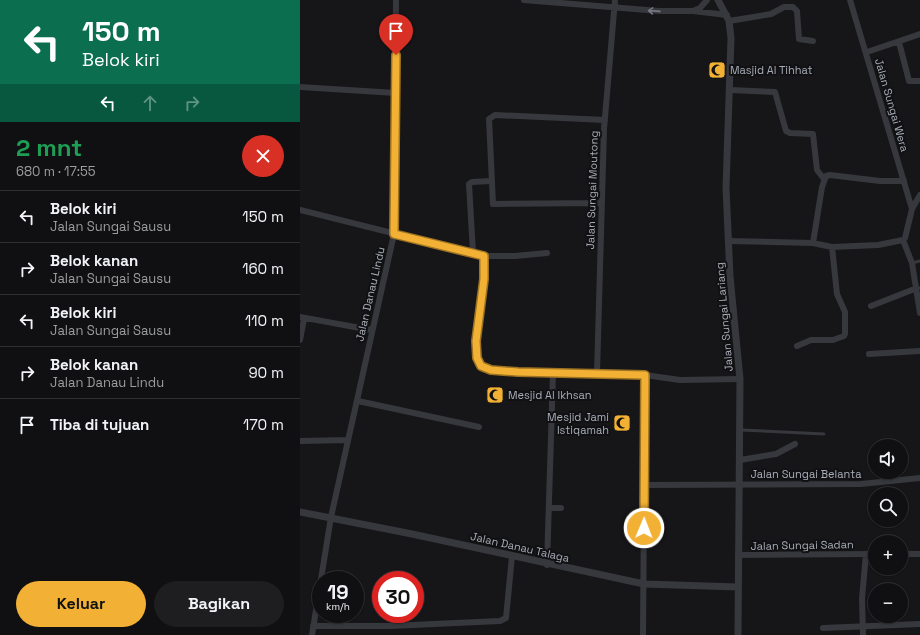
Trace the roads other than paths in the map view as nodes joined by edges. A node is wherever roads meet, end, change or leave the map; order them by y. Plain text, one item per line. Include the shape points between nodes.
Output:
1 (396, 0) edge
2 (524, 0) edge
3 (615, 0) edge
4 (707, 0) edge
5 (718, 0) edge
6 (850, 0) edge
7 (614, 7) junction
8 (693, 11) junction
9 (728, 18) junction
10 (920, 34) edge
11 (813, 41) dead end
12 (899, 42) junction
13 (867, 52) junction
14 (920, 81) edge
15 (300, 87) edge
16 (730, 90) junction
17 (396, 93) junction
18 (605, 120) junction
19 (824, 179) junction
20 (904, 181) junction
21 (491, 182) junction
22 (920, 195) edge
23 (918, 202) edge
24 (602, 203) junction
25 (912, 209) junction
26 (300, 210) edge
27 (394, 234) junction
28 (903, 240) junction
29 (728, 241) junction
30 (813, 243) junction
31 (832, 248) junction
32 (547, 252) dead end
33 (473, 253) junction
34 (484, 256) junction
35 (920, 261) edge
36 (912, 263) junction
37 (917, 288) junction
38 (871, 306) dead end
39 (920, 313) edge
40 (302, 318) edge
41 (372, 330) junction
42 (300, 340) edge
43 (797, 346) dead end
44 (920, 351) edge
45 (869, 354) dead end
46 (553, 372) junction
47 (597, 373) junction
48 (645, 375) junction
49 (740, 378) junction
50 (358, 401) junction
51 (479, 427) dead end
52 (741, 430) junction
53 (824, 434) dead end
54 (347, 440) junction
55 (300, 441) edge
56 (795, 444) dead end
57 (740, 460) junction
58 (920, 478) edge
59 (739, 484) junction
60 (645, 486) junction
61 (550, 508) junction
62 (561, 508) dead end
63 (300, 512) edge
64 (331, 517) junction
65 (866, 554) joint
66 (908, 554) edge
67 (920, 554) edge
68 (738, 555) junction
69 (512, 556) junction
70 (547, 564) junction
71 (644, 584) junction
72 (738, 587) junction
73 (920, 624) edge
74 (313, 626) junction
75 (863, 627) junction
76 (823, 628) dead end
77 (312, 635) edge
78 (643, 635) edge
79 (738, 635) edge
80 (864, 635) edge

1 - 17 street, Jalan Danau Lindu
2 - 7 street
3 - 7 street, Jalan Sungai Moutong
4 - 8 street
5 - 9 street, Jalan Sungai Lariang
6 - 13 street, Jalan Sungai Wera
8 -> 7 street via 659,12
7 - 18 street, Jalan Sungai Moutong
8 - 9 street
9 - 11 street via 771,14 784,7 793,7 797,11 799,39
9 - 16 street, Jalan Sungai Lariang
10 - 12 street
12 - 13 street
12 - 14 street via 909,81
13 - 20 street, Jalan Sungai Wera
15 - 17 street
16 - 19 street via 775,92 787,131 813,134 816,170
16 - 29 street, Jalan Sungai Lariang via 726,180
17 - 27 street, Jalan Danau Lindu
18 - 21 street via 491,116
18 - 24 street, Jalan Sungai Moutong
19 - 20 street via 830,175
19 - 30 street
20 - 25 street, Jalan Sungai Wera
21 - 24 street via 494,205
21 - 33 street via 469,184
22 - 23 street
23 - 25 street
24 - 47 street, Jalan Sungai Moutong
25 - 28 street
26 - 27 street
27 - 33 street
27 - 41 street, Jalan Danau Lindu
28 - 31 street via 878,245
28 - 36 street
29 - 30 street
29 - 49 street, Jalan Sungai Lariang
30 - 31 street
31 - 43 street via 837,294 845,312 845,334 834,340 817,339
32 - 34 street
33 - 34 street
34 - 46 street via 484,279 476,341 477,358 481,366 491,370
35 - 36 lane
36 - 37 street
37 - 38 street
37 - 39 street
40 - 41 street
40 - 42 street
41 - 50 street, Jalan Danau Lindu
44 - 45 street
46 - 47 street
46 - 61 street
47 - 48 street
48 - 49 street via 680,380
48 - 60 street
49 - 52 street, Jalan Sungai Lariang
50 - 51 street
50 - 54 street, Jalan Danau Lindu
52 - 53 lane
52 - 57 street, Jalan Sungai Lariang
54 - 55 street
54 - 64 street, Jalan Danau Lindu
56 - 57 street via 776,454
57 - 59 street, Jalan Sungai Lariang
58 - 59 street, Jalan Sungai Belanta via 861,484
59 - 60 street, Jalan Sungai Belanta
59 - 68 street, Jalan Sungai Lariang
60 - 71 street
61 - 62 street
61 - 70 street
63 - 64 street, Jalan Danau Talaga
64 - 69 street, Jalan Danau Talaga
64 - 74 street, Jalan Danau Lindu
65 - 68 street, Jalan Sungai Sadan
65 - 75 street, Jalan Sungai Sadan via 862,598
66 - 67 street
68 - 72 street, Jalan Sungai Lariang
69 - 70 street, Jalan Danau Talaga
69 - 74 street via 506,618 500,621 390,626
70 - 71 street, Jalan Danau Talaga
71 - 72 street, Jalan Danau Talaga
71 - 78 street
72 - 79 street, Jalan Sungai Lariang
73 - 75 street
74 - 77 street, Jalan Danau Lindu
75 - 76 street
75 - 80 street, Jalan Sungai Sadan

